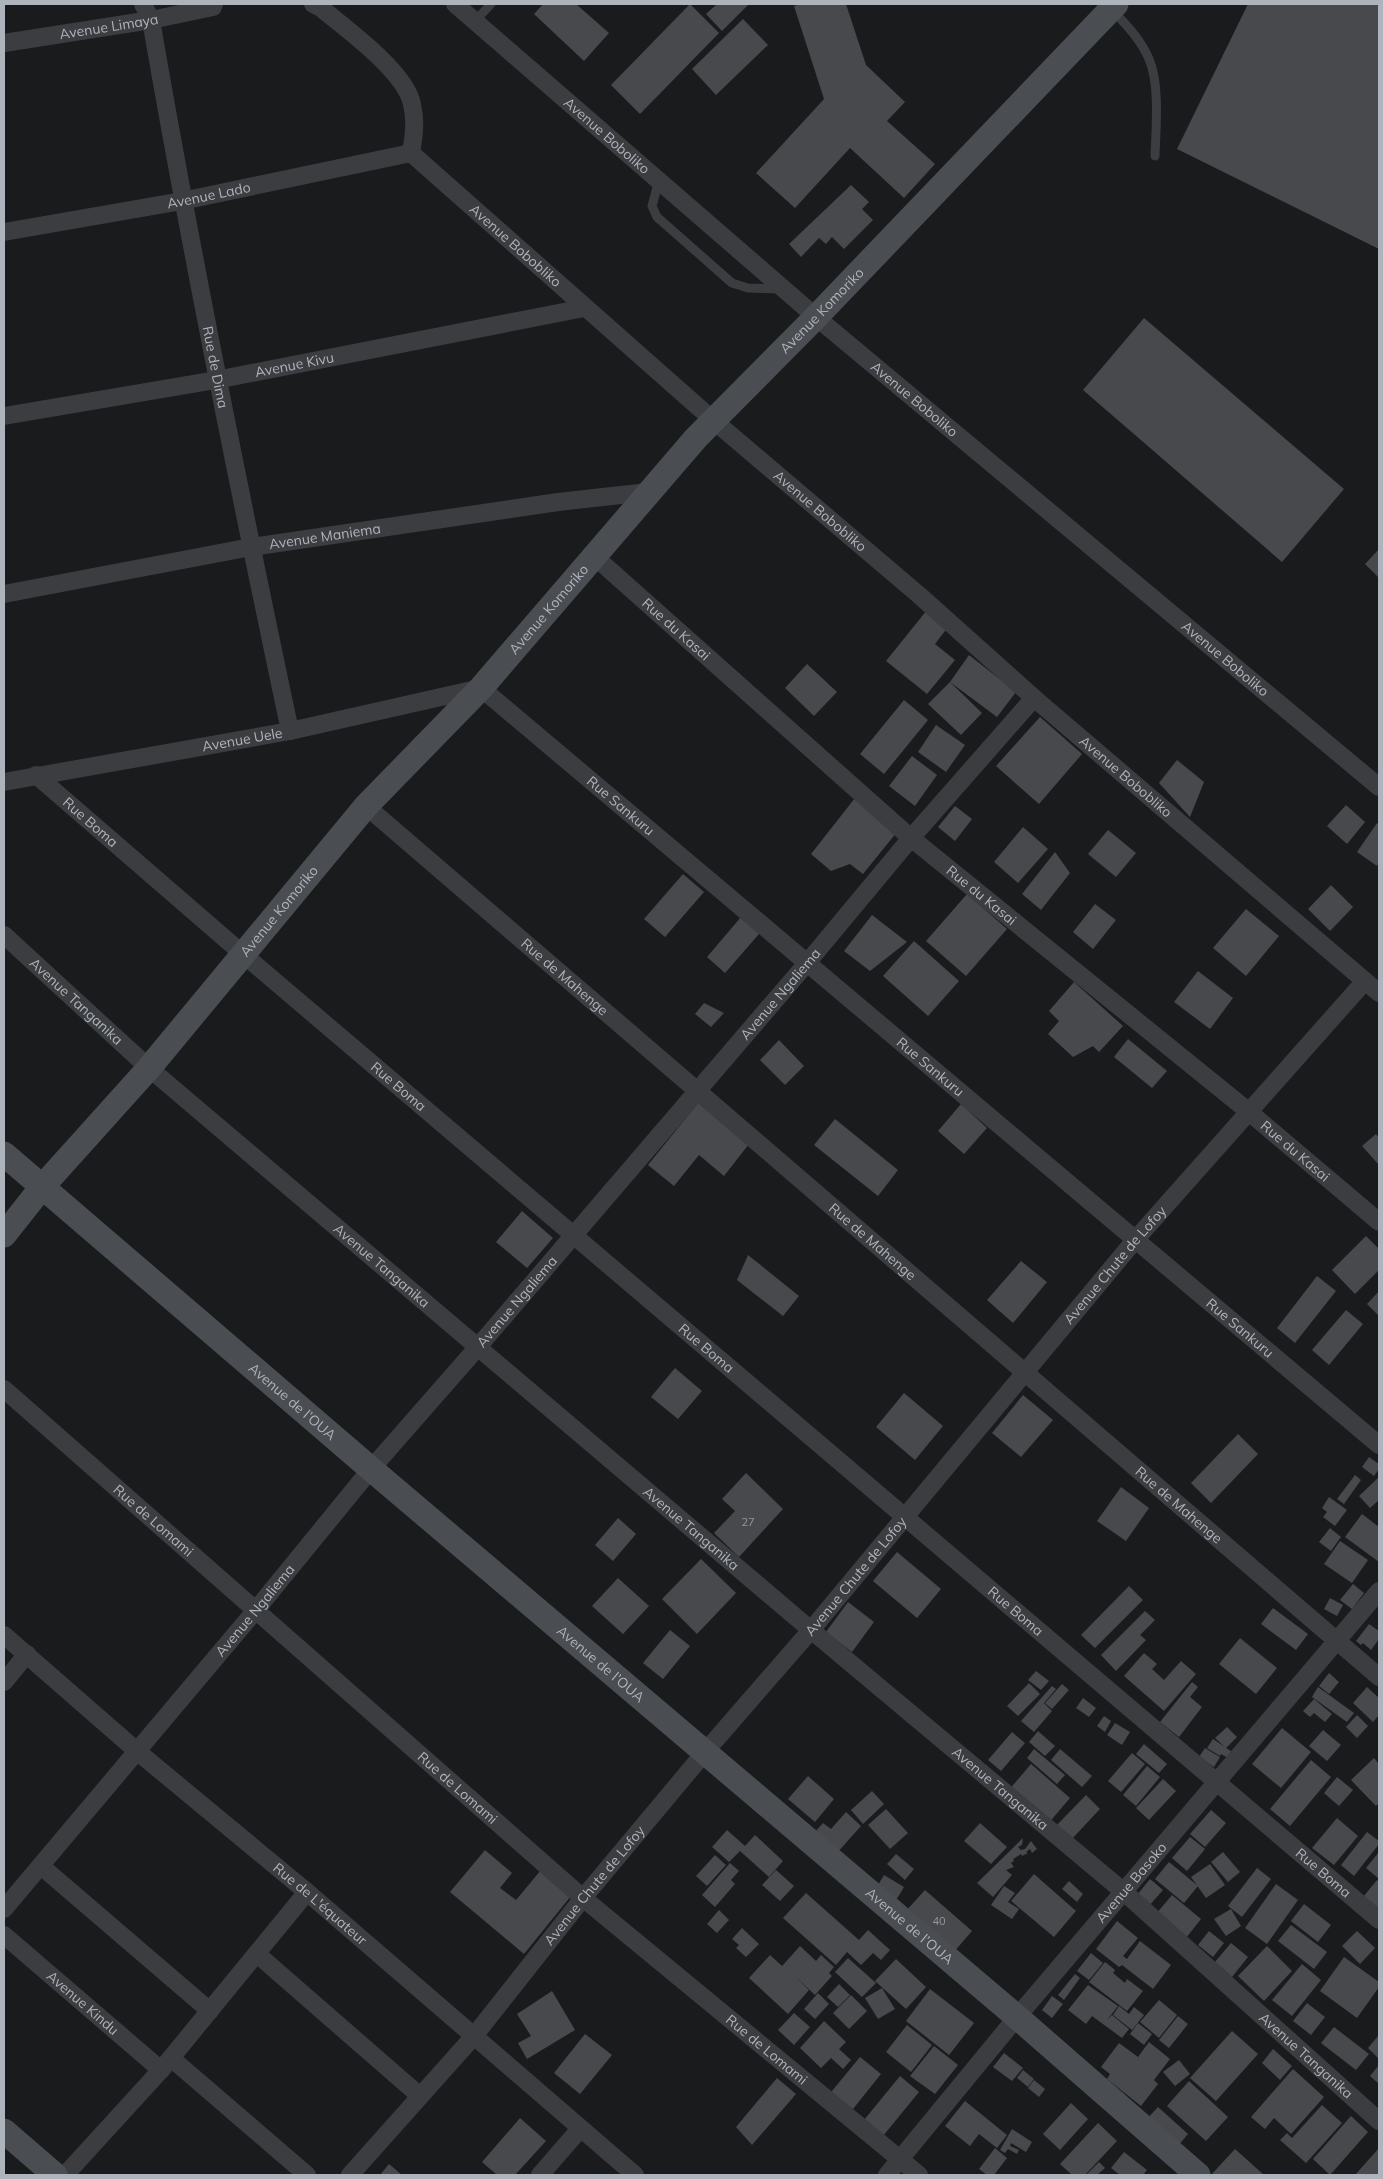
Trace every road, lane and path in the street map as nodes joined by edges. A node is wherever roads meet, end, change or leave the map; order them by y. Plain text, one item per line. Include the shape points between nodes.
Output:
1 (143, 4) edge
2 (313, 4) edge
3 (455, 4) edge
4 (491, 4) edge
5 (214, 5) edge
6 (1114, 7) edge
7 (151, 20) junction
8 (475, 21) junction
9 (4, 43) edge
10 (411, 153) junction
11 (1155, 156) dead end
12 (659, 180) junction
13 (182, 200) junction
14 (4, 232) edge
15 (784, 289) junction
16 (584, 308) junction
17 (816, 317) junction
18 (216, 380) junction
19 (4, 416) edge
20 (713, 420) junction
21 (648, 492) junction
22 (251, 547) junction
23 (594, 556) junction
24 (4, 594) edge
25 (481, 688) junction
26 (1034, 698) junction
27 (290, 731) junction
28 (36, 775) junction
29 (4, 782) edge
30 (1379, 787) edge
31 (366, 806) junction
32 (912, 838) junction
33 (4, 935) edge
34 (244, 955) junction
35 (807, 963) junction
36 (1365, 980) junction
37 (1379, 993) edge
38 (149, 1068) junction
39 (698, 1091) junction
40 (1248, 1112) junction
41 (4, 1154) edge
42 (42, 1187) junction
43 (1379, 1222) edge
44 (4, 1235) edge
45 (573, 1235) junction
46 (1136, 1240) junction
47 (477, 1348) junction
48 (1026, 1373) junction
49 (4, 1389) edge
50 (1379, 1445) edge
51 (371, 1469) junction
52 (904, 1517) junction
53 (1379, 1591) edge
54 (255, 1611) junction
55 (810, 1630) junction
56 (4, 1635) edge
57 (1337, 1640) junction
58 (27, 1654) junction
59 (1379, 1677) edge
60 (4, 1682) edge
61 (138, 1752) junction
62 (705, 1752) junction
63 (1216, 1782) junction
64 (41, 1866) junction
65 (307, 1892) junction
66 (1124, 1892) junction
67 (583, 1898) junction
68 (4, 1909) edge
69 (1379, 1920) edge
70 (4, 1934) edge
71 (257, 1954) junction
72 (210, 2011) junction
73 (1017, 2017) junction
74 (474, 2036) junction
75 (166, 2064) junction
76 (420, 2096) junction
77 (1379, 2120) edge
78 (580, 2129) junction
79 (4, 2131) edge
80 (901, 2159) junction
81 (55, 2175) edge
82 (65, 2175) edge
83 (307, 2175) edge
84 (350, 2175) edge
85 (540, 2175) edge
86 (635, 2175) edge
87 (887, 2175) edge
88 (920, 2175) edge
89 (1198, 2175) edge

1 - 7 street, Rue de Dima
2 - 10 street via 366,45 402,80 412,102 415,126
3 - 8 street, Avenue Boboliko
4 - 8 lane
5 - 7 street, Avenue Limaya
6 - 11 lane via 1150,60 1155,88
6 - 17 street, Avenue Komoriko
7 - 9 street, Avenue Limaya
7 - 13 street, Rue de Dima
8 - 12 street, Avenue Boboliko
10 - 13 street, Avenue Lado
10 - 16 street, Avenue Bobobliko
12 - 15 street, Avenue Boboliko
12 - 15 lane via 652,206 657,217 732,283 748,288
13 - 14 street, Avenue Lado
13 - 18 street, Rue de Dima
15 - 17 street, Avenue Boboliko
16 - 18 street, Avenue Kivu
16 - 20 street, Avenue Bobobliko
17 - 20 street, Avenue Komoriko
17 - 30 street, Avenue Boboliko
18 - 19 street, Avenue Kivu
18 - 22 street, Rue de Dima
20 - 21 street, Avenue Komoriko
20 - 26 street, Avenue Bobobliko via 919,595
21 - 22 street, Avenue Maniema
21 - 23 street, Avenue Komoriko
22 - 24 street, Avenue Maniema
22 - 27 street, Rue de Dima
23 - 25 street, Avenue Komoriko
23 - 32 street, Rue du Kasai
25 - 27 street, Avenue Uele
25 - 31 street, Avenue Komoriko
25 - 35 street, Rue Sankuru
26 - 32 street, Avenue Ngaliema
26 - 36 street, Avenue Bobobliko
27 - 28 street, Avenue Uele
28 - 29 street, Avenue Uele
28 - 34 street, Rue Boma
31 - 34 street, Avenue Komoriko
31 - 39 street, Rue de Mahenge
32 - 35 street, Avenue Ngaliema
32 - 40 street, Rue du Kasai
33 - 38 street, Avenue Tanganika
34 - 38 street, Avenue Komoriko
34 - 45 street, Rue Boma
35 - 39 street, Avenue Ngaliema
35 - 46 street, Rue Sankuru
36 - 37 street, Avenue Bobobliko
36 - 40 street, Avenue Chute de Lofoy
38 - 42 street, Avenue Komoriko
38 - 47 street, Avenue Tanganika
39 - 45 street, Avenue Ngaliema
39 - 48 street, Rue de Mahenge
40 - 43 street, Rue du Kasai
40 - 46 street, Avenue Chute de Lofoy
41 - 42 street, Avenue de l’OUA
42 - 44 street, Avenue Komoriko
42 - 51 street, Avenue de l’OUA
45 - 47 street, Avenue Ngaliema
45 - 52 street, Rue Boma
46 - 48 street, Avenue Chute de Lofoy
46 - 50 street, Rue Sankuru
47 - 51 street, Avenue Ngaliema
47 - 55 street, Avenue Tanganika
48 - 52 street, Avenue Chute de Lofoy
48 - 57 street, Rue de Mahenge
49 - 54 street, Rue de Lomami
51 - 54 street, Avenue Ngaliema
51 - 62 street, Avenue de l’OUA
52 - 55 street, Avenue Chute de Lofoy
52 - 63 street, Rue Boma
53 - 57 street, Avenue Basoko
54 - 61 street, Avenue Ngaliema
54 - 67 street, Rue de Lomami
55 - 62 street, Avenue Chute de Lofoy
55 - 66 street, Avenue Tanganika
56 - 58 street, Rue de L'équateur
57 - 59 street, Rue de Mahenge
57 - 63 street, Avenue Basoko
58 - 60 street
58 - 61 street, Rue de L'équateur
61 - 64 street, Avenue Ngaliema
61 - 65 street, Rue de L'équateur
62 - 67 street, Avenue Chute de Lofoy
62 - 73 street, Avenue de l’OUA
63 - 66 street, Avenue Basoko
63 - 69 street, Rue Boma
64 - 68 street, Avenue Ngaliema
64 - 72 street
65 - 71 street
65 - 74 street, Rue de L'équateur
66 - 73 street, Avenue Basoko
66 - 77 street, Avenue Tanganika
67 - 74 street, Avenue Chute de Lofoy
67 - 80 street, Rue de Lomami
70 - 75 street, Avenue Kindu
71 - 72 street
71 - 76 street
72 - 75 street
73 - 80 street, Avenue Basoko
73 - 89 street, Avenue de l’OUA
74 - 76 street, Avenue Chute de Lofoy
74 - 78 street, Rue de L'équateur
75 - 82 street
75 - 83 street, Avenue Kindu
76 - 84 street, Avenue Chute de Lofoy
78 - 85 street
78 - 86 street, Rue de L'équateur
79 - 81 street
80 - 87 street, Avenue Basoko
80 - 88 street, Rue de Lomami

